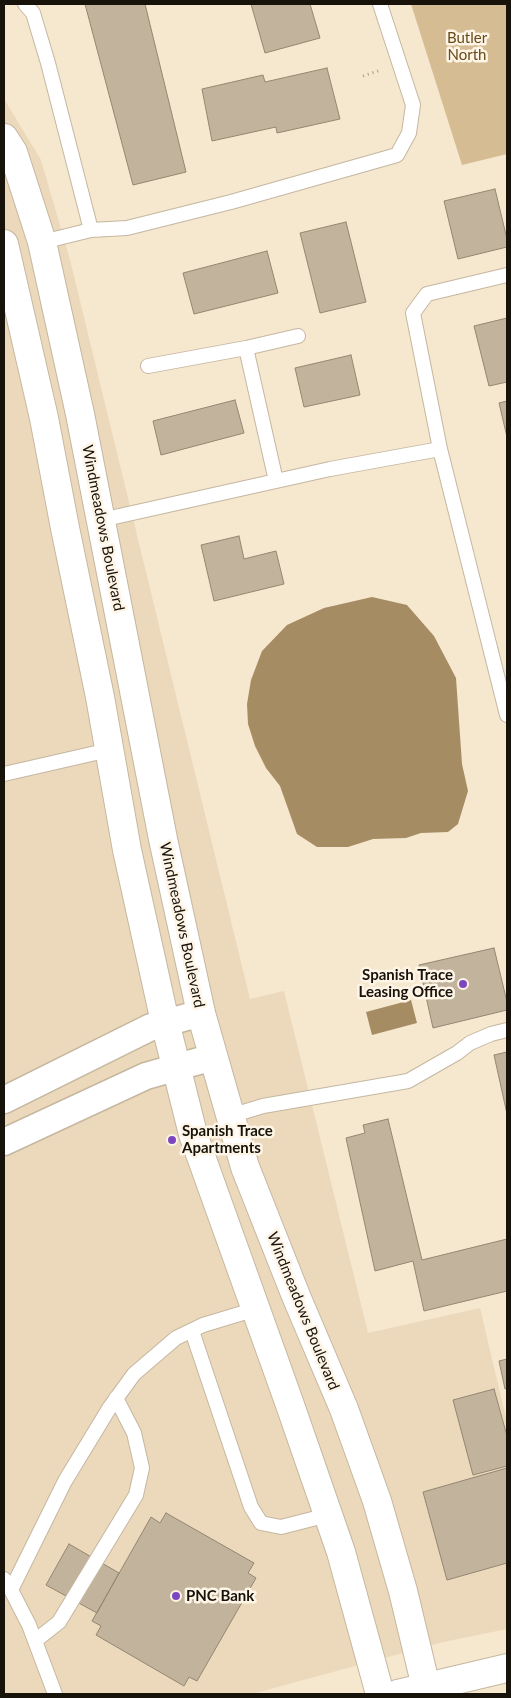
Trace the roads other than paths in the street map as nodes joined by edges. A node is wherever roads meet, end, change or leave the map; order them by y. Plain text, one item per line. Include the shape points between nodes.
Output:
1 (25, 4) edge
2 (380, 4) edge
3 (4, 138) edge
4 (91, 230) junction
5 (42, 242) junction
6 (4, 249) edge
7 (507, 275) edge
8 (298, 336) dead end
9 (246, 348) junction
10 (148, 366) dead end
11 (440, 449) junction
12 (276, 481) junction
13 (101, 520) junction
14 (65, 528) junction
15 (507, 715) edge
16 (144, 742) junction
17 (109, 750) junction
18 (4, 774) edge
19 (201, 1014) junction
20 (165, 1022) junction
21 (507, 1030) edge
22 (213, 1057) junction
23 (176, 1068) junction
24 (4, 1100) edge
25 (230, 1116) junction
26 (4, 1142) edge
27 (296, 1296) junction
28 (256, 1309) junction
29 (192, 1331) junction
30 (116, 1398) junction
31 (328, 1515) junction
32 (8, 1584) edge
33 (35, 1640) junction
34 (507, 1668) edge
35 (425, 1691) edge
36 (55, 1694) edge
37 (380, 1694) edge
38 (397, 1694) edge

1 - 4 lane via 33,14 48,63
2 - 4 lane via 413,105 409,133 397,155 127,228
3 - 5 street, Windmeadows Boulevard via 13,152
4 - 5 lane
5 - 6 street
5 - 13 street, Windmeadows Boulevard
6 - 14 street via 44,418
7 - 11 lane via 427,294 413,313
8 - 9 lane
9 - 10 lane
9 - 12 lane
11 - 12 lane
11 - 15 lane
12 - 13 lane
13 - 14 street
13 - 16 street, Windmeadows Boulevard
14 - 17 street
16 - 17 street
16 - 19 street, Windmeadows Boulevard
17 - 18 lane
17 - 20 street via 127,850
19 - 20 street
19 - 22 street, Windmeadows Boulevard
20 - 23 street
20 - 24 street
21 - 25 lane via 470,1043 408,1082 263,1106
22 - 23 street
22 - 25 street, Windmeadows Boulevard
23 - 26 street via 146,1076
23 - 28 street via 194,1134
25 - 27 street, Windmeadows Boulevard via 245,1168
27 - 28 street
27 - 35 street, Windmeadows Boulevard via 344,1409 377,1501 403,1591
28 - 29 lane
28 - 31 street
29 - 30 lane via 176,1338 134,1374
29 - 31 lane via 250,1507 261,1523 281,1527
30 - 32 lane
30 - 33 lane via 134,1433 142,1468 136,1495 59,1622
31 - 37 street
32 - 33 lane
33 - 36 lane
34 - 35 street
35 - 38 street

